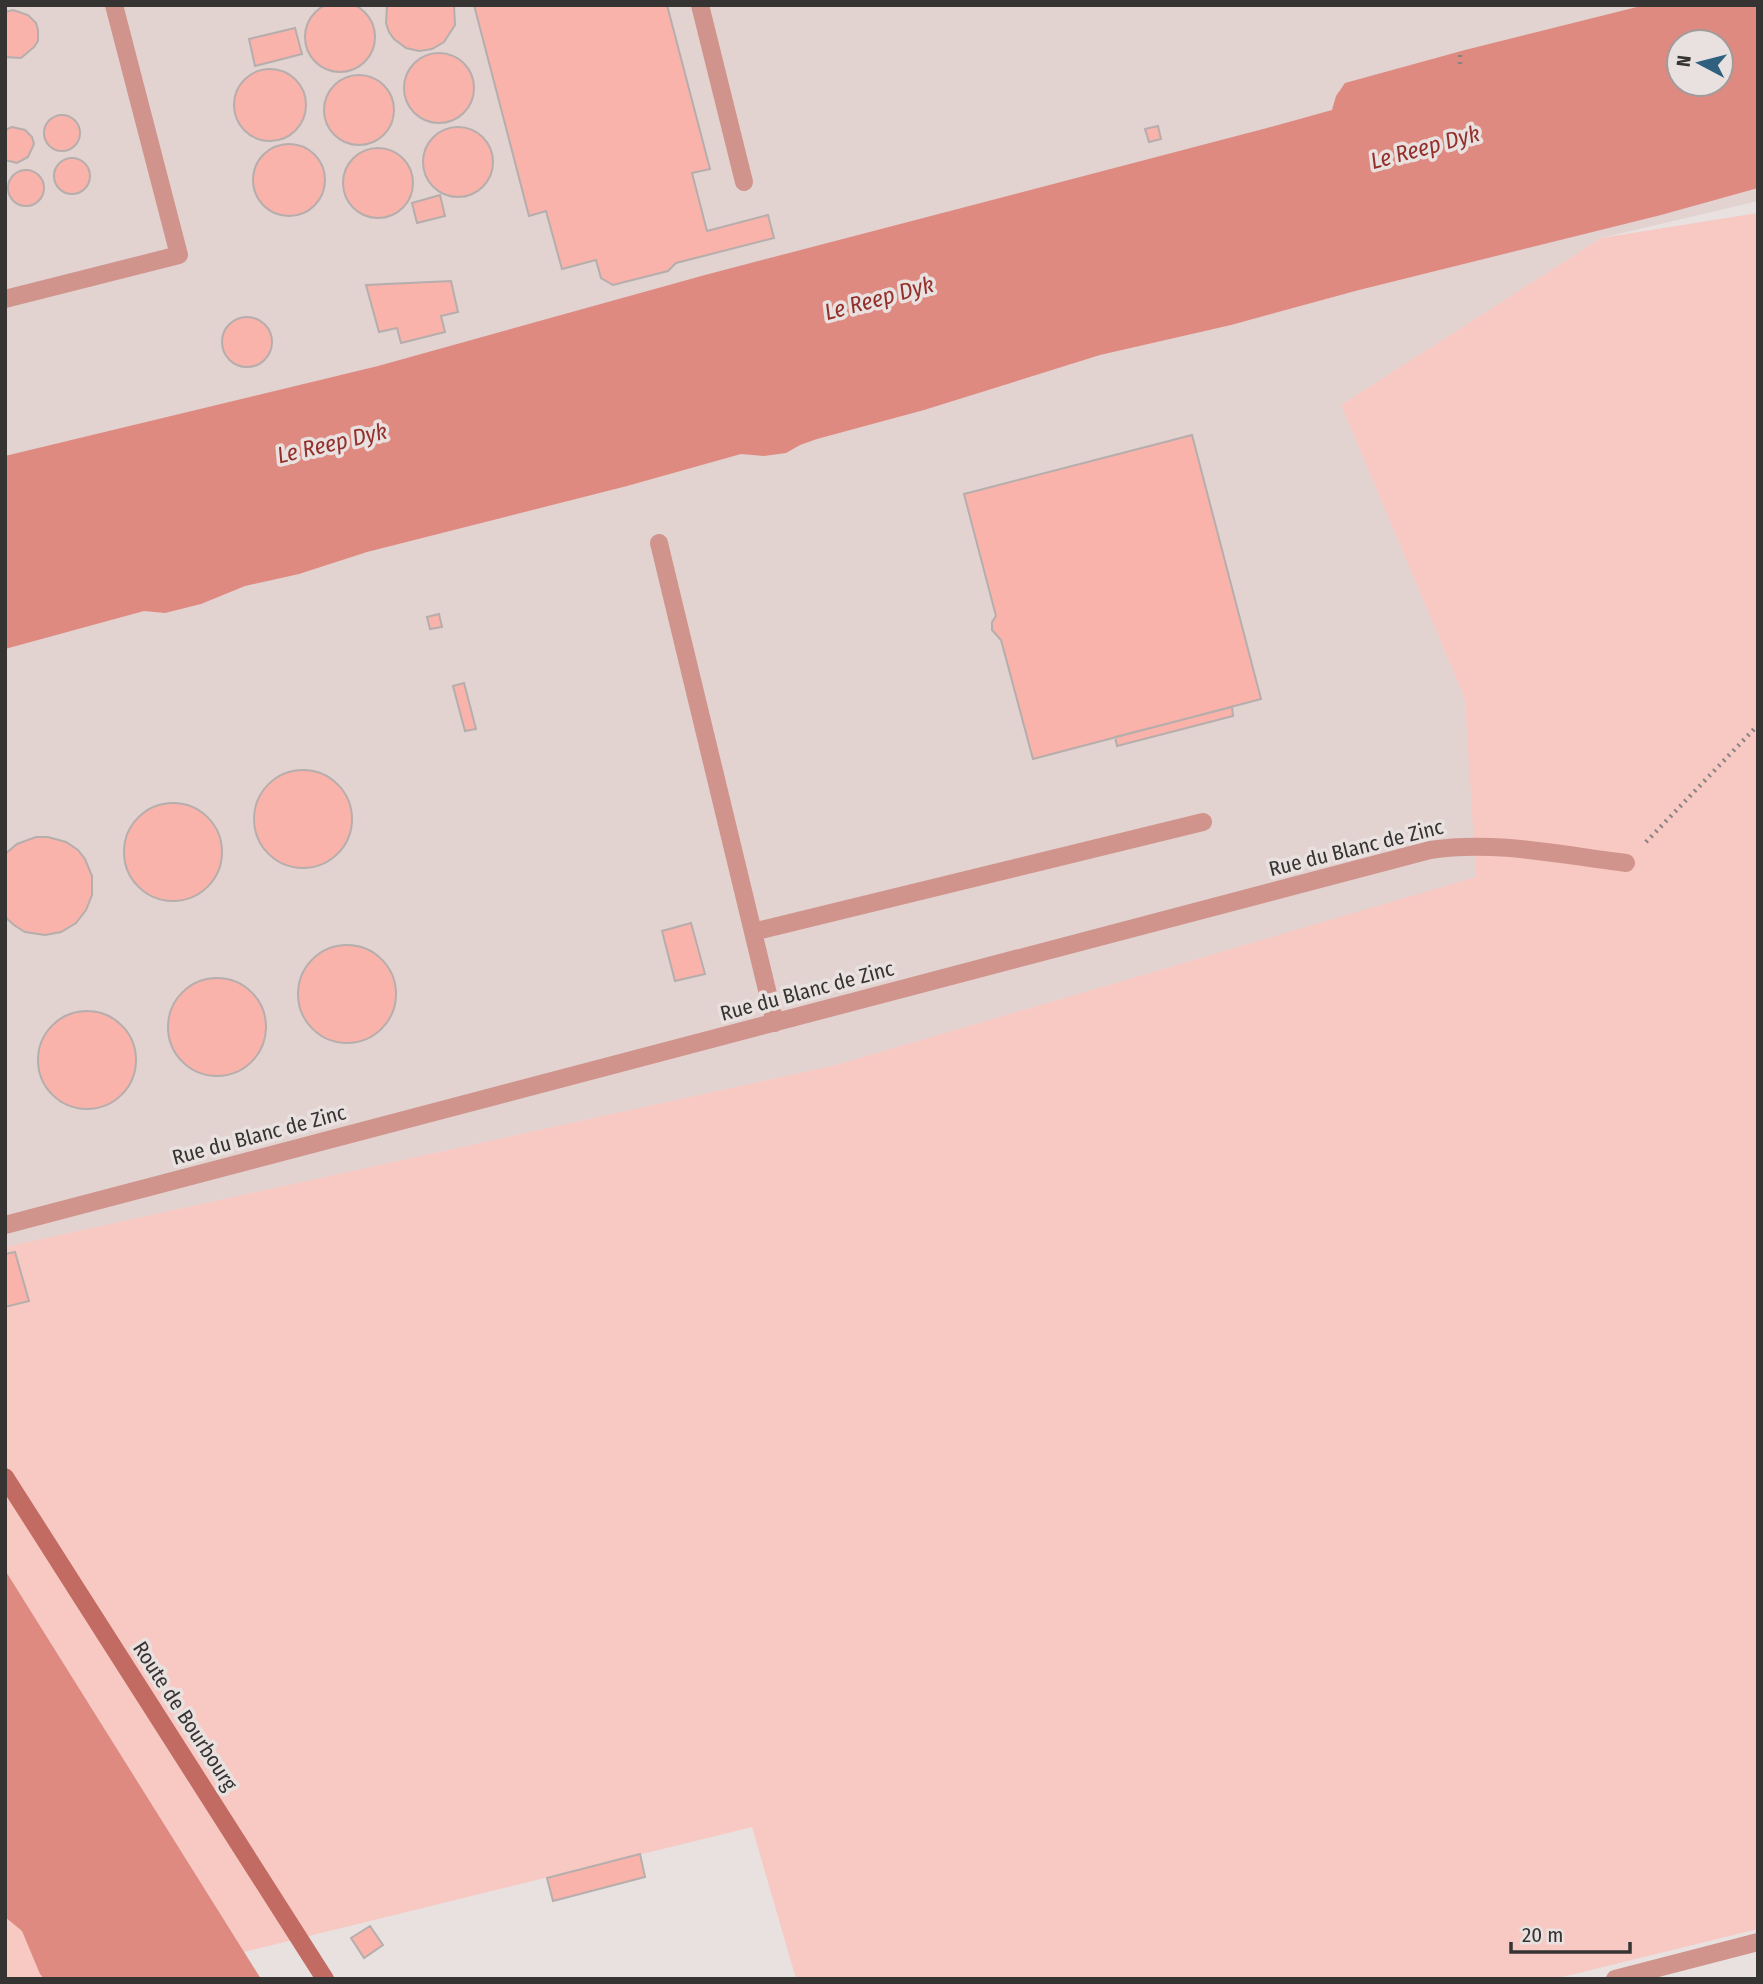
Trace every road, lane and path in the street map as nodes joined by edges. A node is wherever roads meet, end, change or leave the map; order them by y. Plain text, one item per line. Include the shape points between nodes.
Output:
1 (114, 5) edge
2 (700, 5) edge
3 (1461, 51) dead end
4 (1460, 64) dead end
5 (744, 182) dead end
6 (5, 299) edge
7 (659, 543) dead end
8 (1758, 725) edge
9 (1203, 822) dead end
10 (1626, 863) joint
11 (753, 932) junction
12 (775, 1023) junction
13 (5, 1225) edge
14 (5, 1477) edge
15 (1758, 1942) edge
16 (325, 1979) edge
17 (1615, 1979) edge

1 - 6 street via 179,255
2 - 5 street
3 - 4 path
7 - 11 street
8 - 10 path
9 - 11 street
10 - 12 street, Rue du Blanc de Zinc via 1500,846 1430,850
11 - 12 street
12 - 13 street, Rue du Blanc de Zinc
14 - 16 main road, Route de Bourbourg
15 - 17 street

